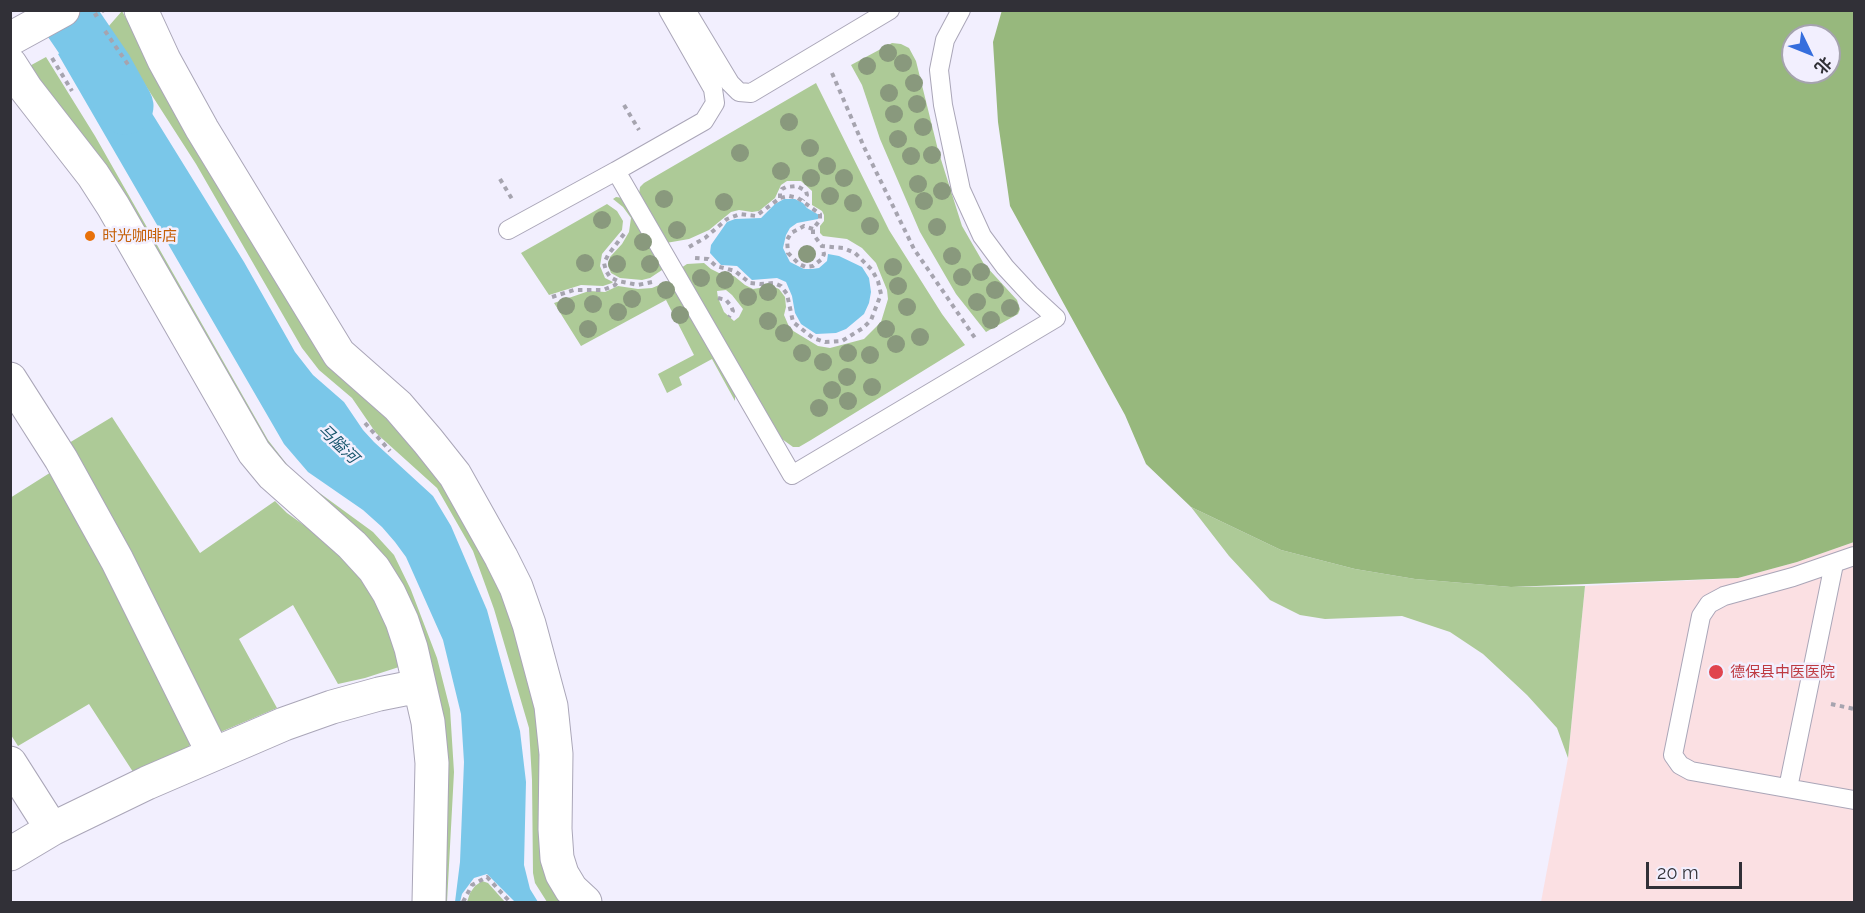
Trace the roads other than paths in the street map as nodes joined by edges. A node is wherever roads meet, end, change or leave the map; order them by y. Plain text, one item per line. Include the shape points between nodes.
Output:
1 (63, 10) edge
2 (141, 10) edge
3 (668, 10) edge
4 (686, 10) edge
5 (890, 10) edge
6 (961, 10) edge
7 (10, 39) edge
8 (10, 64) edge
9 (616, 171) junction
10 (508, 230) dead end
11 (10, 379) edge
12 (1854, 556) edge
13 (1834, 564) junction
14 (419, 686) junction
15 (213, 753) junction
16 (10, 763) edge
17 (1788, 788) junction
18 (1854, 800) edge
19 (10, 805) edge
20 (32, 841) edge
21 (429, 903) edge
22 (585, 903) edge

1 - 7 street
2 - 22 street via 202,129 339,354 398,406 442,458 466,493 516,587 550,706 556,754 557,858 571,889
3 - 9 lane via 713,89 715,104 704,121
4 - 5 lane via 730,83 739,92 751,93
6 - 9 lane via 945,40 939,70 961,190 982,236 1005,267 1056,318 792,476
8 - 14 street via 113,206 254,452 273,476 374,569 402,621
9 - 10 lane
11 - 15 street via 61,459 117,560
12 - 13 lane
13 - 17 lane
13 - 17 lane via 1724,596 1709,604 1701,616 1673,755 1690,771
14 - 15 street via 332,707
14 - 21 street via 432,763
15 - 20 street
16 - 20 street
17 - 18 lane
19 - 20 street

